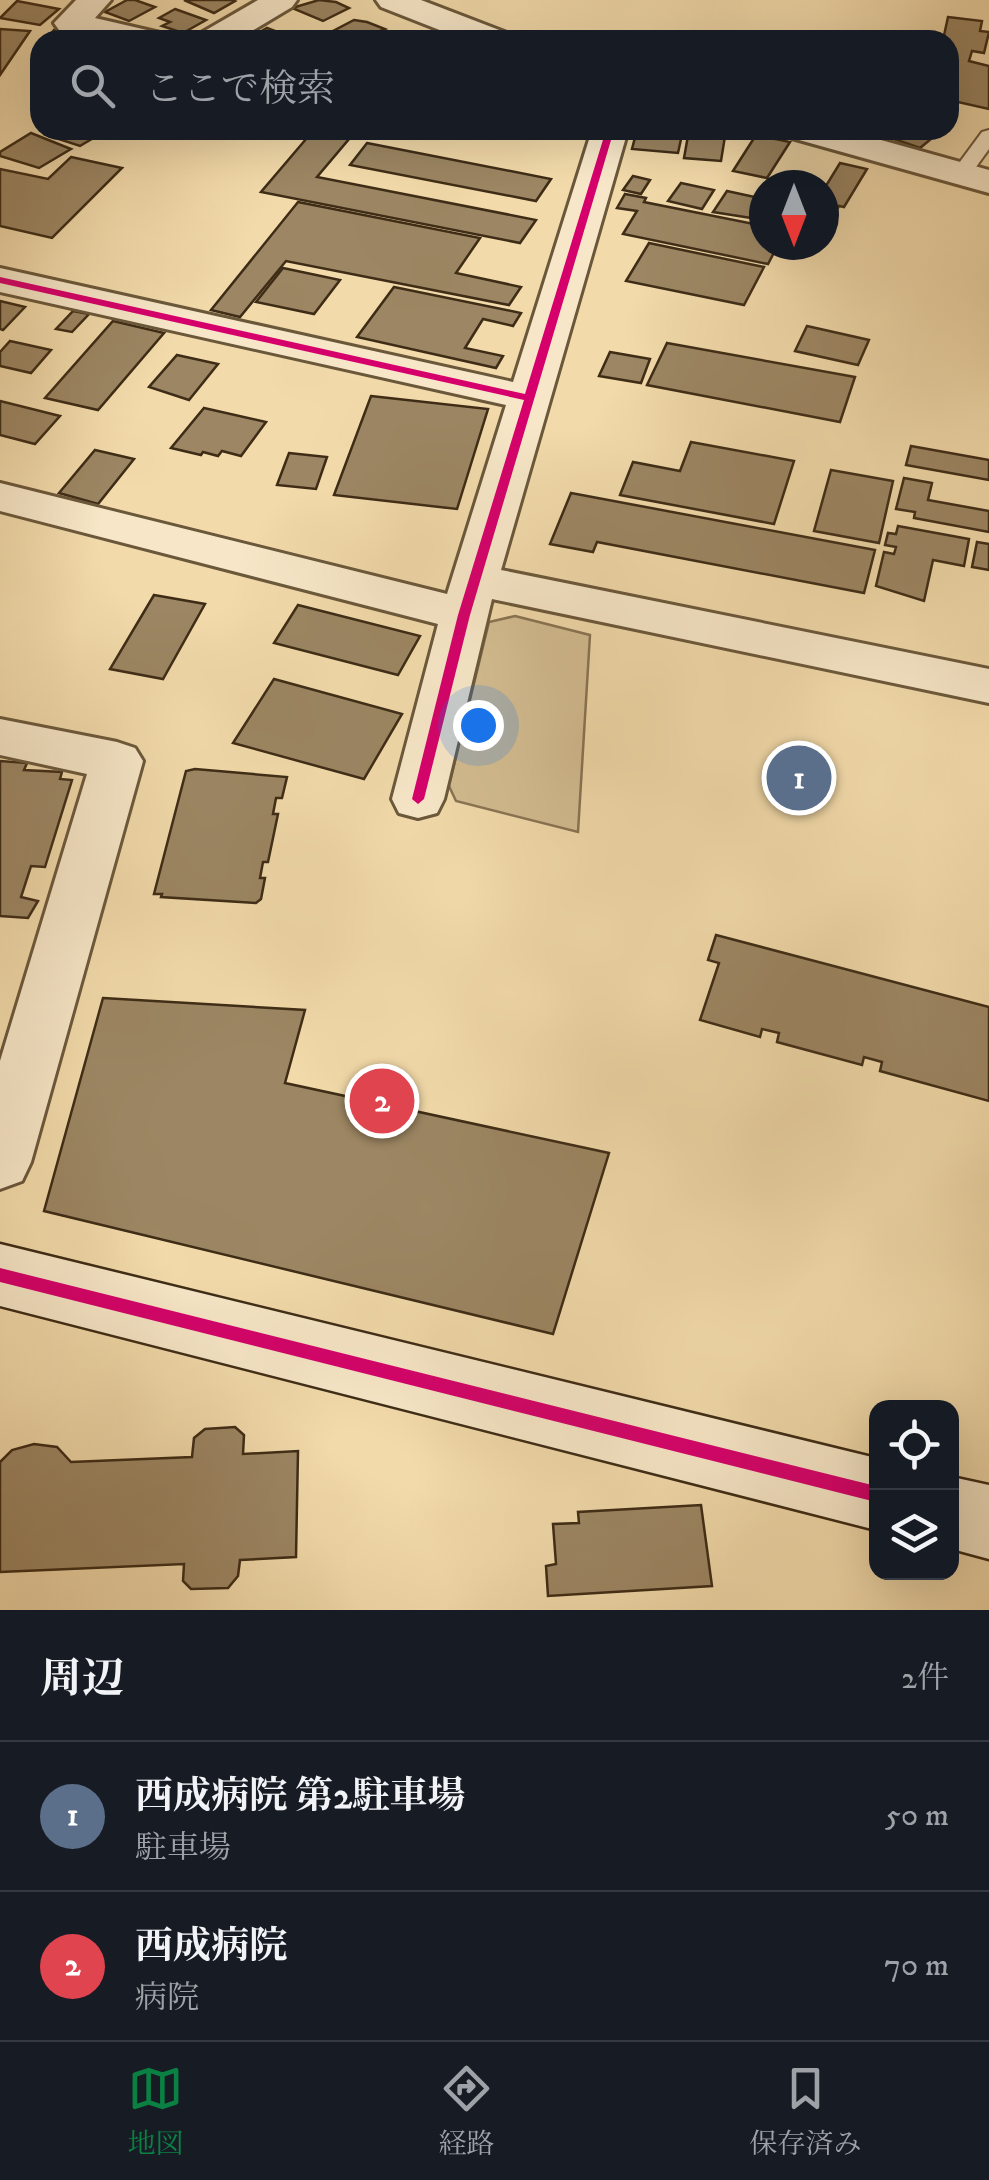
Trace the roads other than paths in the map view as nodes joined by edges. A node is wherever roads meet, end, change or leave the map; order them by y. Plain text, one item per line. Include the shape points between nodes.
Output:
1 (96, 0) edge
2 (281, 0) edge
3 (392, 0) edge
4 (103, 30) edge
5 (230, 30) edge
6 (463, 30) edge
7 (989, 136) edge
8 (607, 140) edge
9 (840, 140) edge
10 (975, 178) edge
11 (0, 280) edge
12 (529, 398) junction
13 (0, 497) edge
14 (469, 597) junction
15 (989, 686) edge
16 (0, 738) edge
17 (418, 799) dead end
18 (0, 1162) edge
19 (0, 1275) edge
20 (869, 1492) edge
21 (959, 1515) edge
22 (989, 1522) edge

1 - 4 street via 71,23
2 - 5 street
3 - 6 street
7 - 10 lane
8 - 12 street
9 - 10 street
11 - 12 street
12 - 14 street
13 - 14 street
14 - 15 street
14 - 17 street
16 - 18 street via 118,761
19 - 20 street
21 - 22 street

